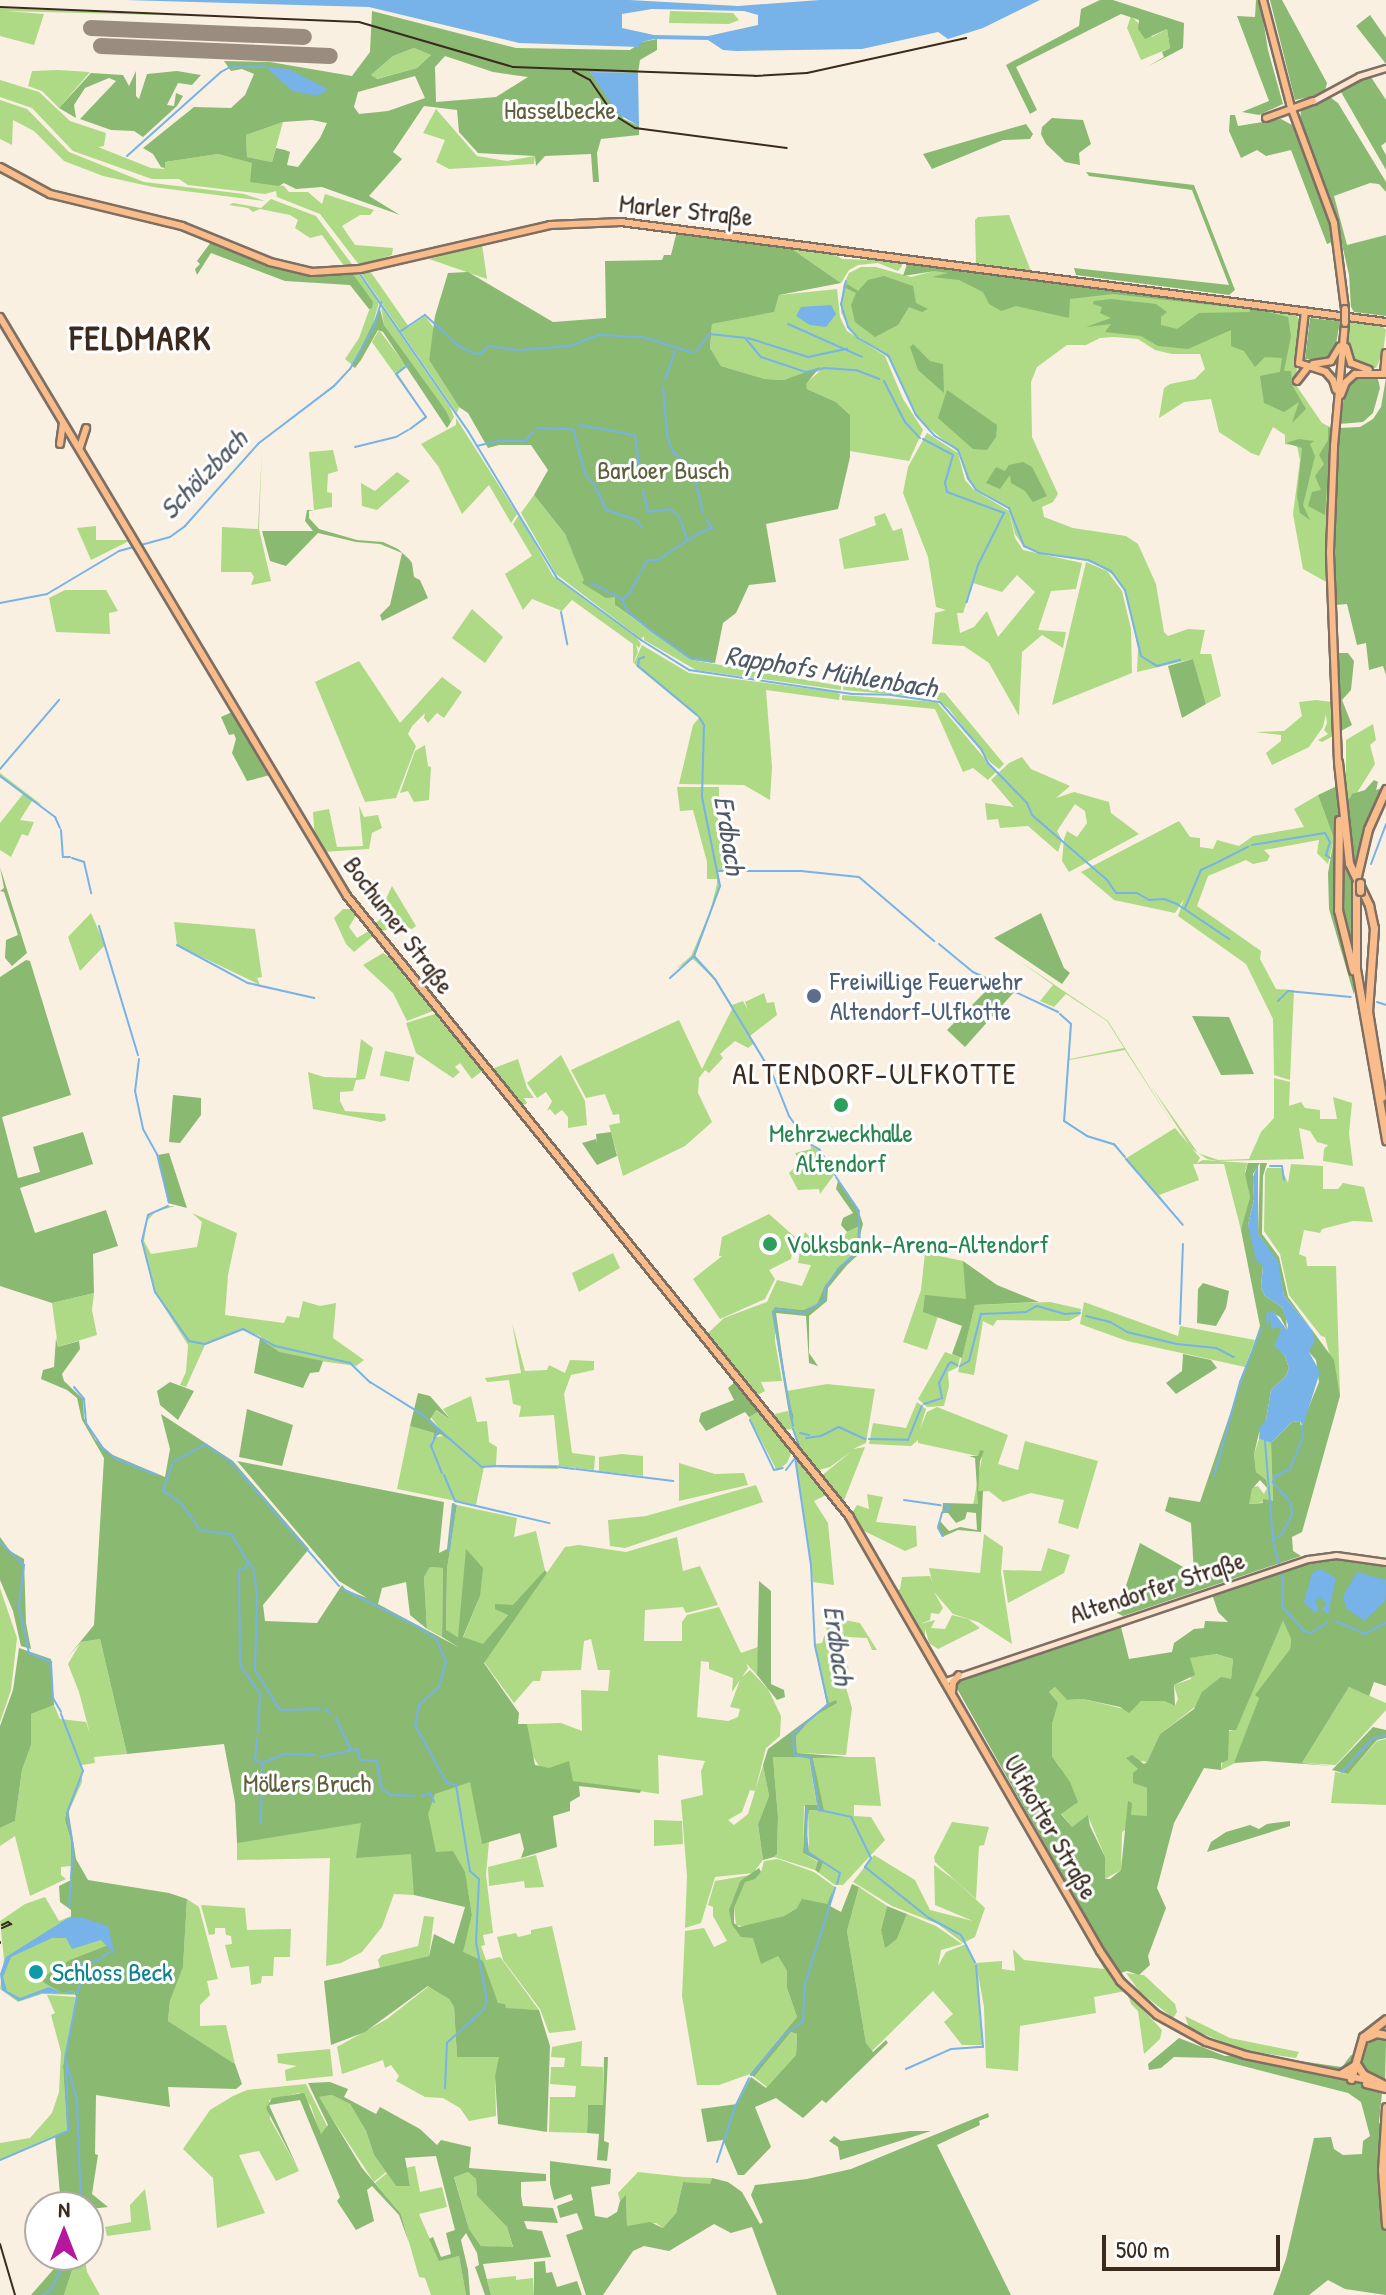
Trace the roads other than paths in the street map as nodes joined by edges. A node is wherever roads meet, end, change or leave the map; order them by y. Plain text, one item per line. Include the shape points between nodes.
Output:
1 (1263, 0) edge
2 (1386, 68) edge
3 (1287, 94) junction
4 (1313, 101) joint
5 (1302, 105) junction
6 (1286, 110) junction
7 (1297, 124) junction
8 (0, 167) edge
9 (1287, 309) junction
10 (1305, 311) junction
11 (0, 317) edge
12 (1375, 320) junction
13 (1386, 322) edge
14 (1303, 325) junction
15 (1345, 327) junction
16 (1386, 329) edge
17 (1386, 353) edge
18 (1385, 360) edge
19 (1299, 363) junction
20 (1309, 368) junction
21 (1374, 370) junction
22 (1384, 374) junction
23 (1297, 381) dead end
24 (1336, 417) junction
25 (63, 423) junction
26 (86, 428) dead end
27 (60, 444) dead end
28 (80, 451) junction
29 (1338, 762) junction
30 (1386, 789) edge
31 (1386, 798) edge
32 (1358, 884) junction
33 (1360, 1000) junction
34 (1368, 1012) junction
35 (1386, 1119) edge
36 (1386, 1140) edge
37 (841, 1506) joint
38 (1386, 1562) edge
39 (959, 1675) junction
40 (945, 1681) junction
41 (952, 1692) junction
42 (1386, 2019) edge
43 (1386, 2035) edge
44 (1356, 2064) junction
45 (1311, 2068) junction
46 (1342, 2073) junction
47 (1352, 2077) junction
48 (1384, 2087) edge
49 (1386, 2107) edge
50 (1386, 2225) edge

1 - 3 main road
2 - 4 main road
3 - 5 main road
3 - 6 main road
4 - 5 main road
5 - 6 main road
5 - 7 main road
6 - 7 main road
6 - 7 main road
7 - 15 main road, bridge via 1334,223
8 - 9 main road, Marler Straße via 50,194 182,226 270,262 312,272 370,267 536,227 621,222
9 - 10 main road, Marler Straße
9 - 14 main road via 1298,313
10 - 12 main road, Marler Straße
10 - 14 main road
11 - 25 main road, Bochumer Straße
12 - 13 main road, Marler Straße
12 - 16 main road
14 - 19 main road
15 - 19 main road via 1331,361
15 - 21 main road via 1351,363
15 - 24 main road
17 - 18 main road
18 - 21 main road
18 - 22 main road
19 - 20 main road
20 - 23 main road
20 - 24 main road via 1333,380
21 - 22 main road
22 - 24 main road via 1350,378
24 - 29 main road via 1330,564
25 - 27 main road
25 - 28 main road, Bochumer Straße
26 - 28 main road
28 - 37 main road, Bochumer Straße via 364,920
29 - 33 highway via 1338,910
29 - 34 highway via 1349,863 1373,917
30 - 32 highway via 1368,829
31 - 32 highway
32 - 33 highway via 1354,938
32 - 34 highway
33 - 36 highway
34 - 35 highway
37 - 40 main road, Ulfkotter Straße
38 - 39 main road, Altendorfer Straße via 1331,1556 1278,1568
39 - 40 main road, Altendorfer Straße
39 - 41 main road
40 - 41 main road, Ulfkotter Straße
41 - 45 main road, Ulfkotter Straße via 1100,1951 1132,1993 1171,2024 1206,2042
42 - 44 highway via 1364,2035
43 - 44 highway via 1366,2037
44 - 46 highway
44 - 47 highway
44 - 48 highway
45 - 46 main road, Ulfkotter Straße
45 - 47 main road, Ulfkotter Straße
46 - 47 main road, Ulfkotter Straße
47 - 48 main road, Ulfkotter Straße
49 - 50 highway

